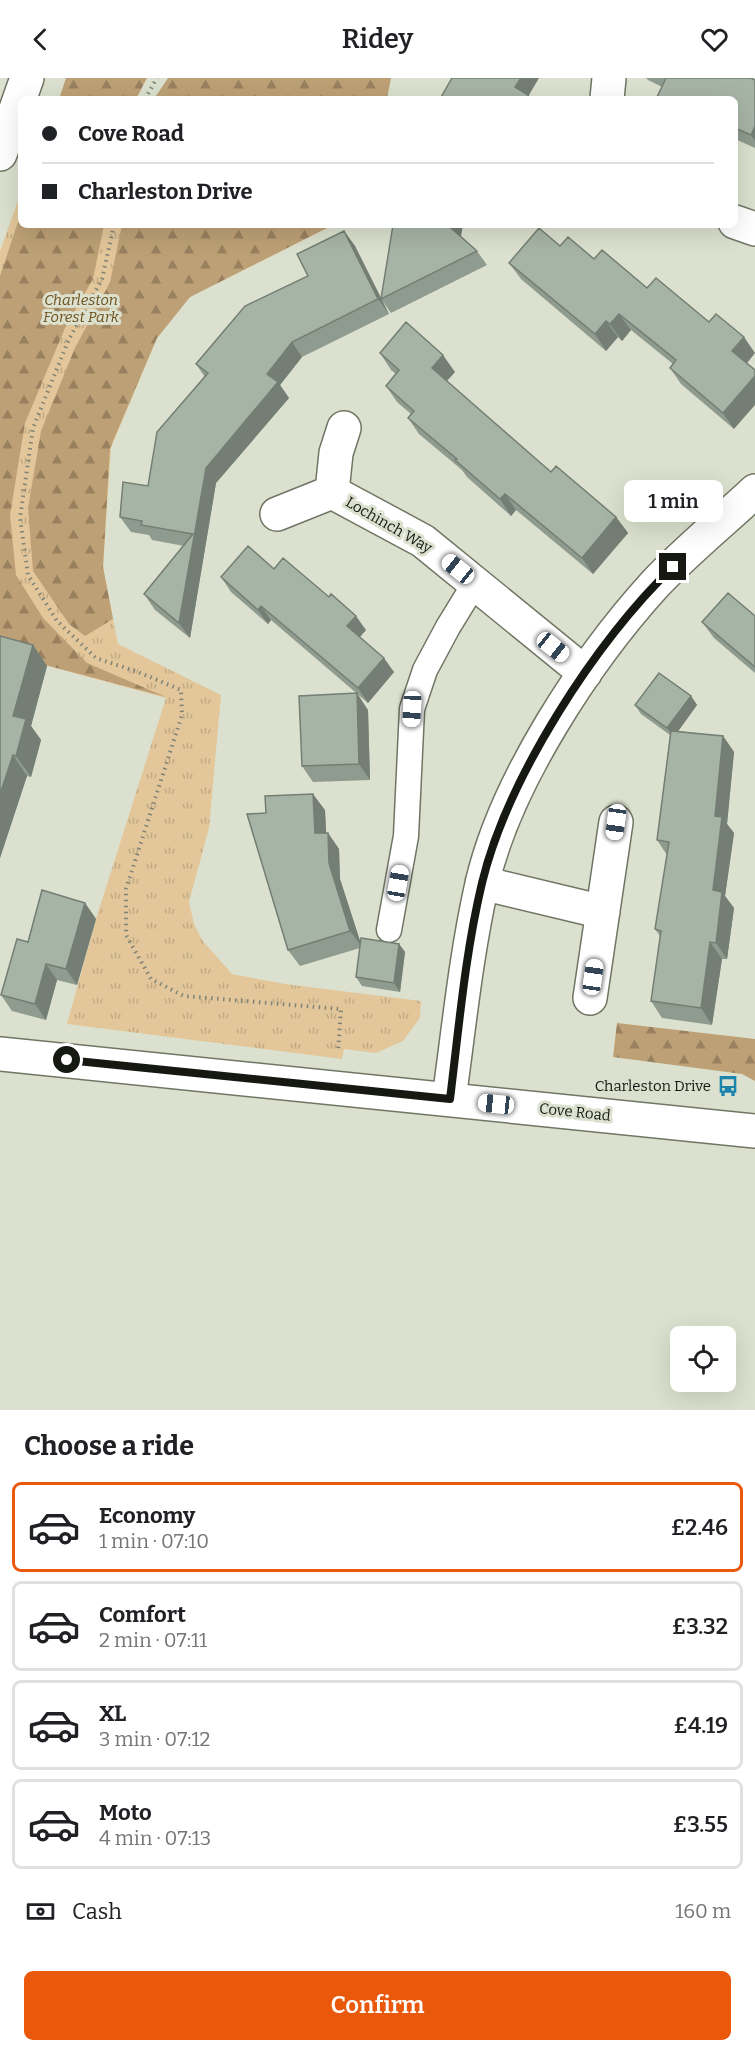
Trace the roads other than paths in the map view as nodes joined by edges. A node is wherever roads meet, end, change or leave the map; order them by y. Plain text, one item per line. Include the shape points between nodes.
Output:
1 (27, 78) edge
2 (609, 78) edge
3 (21, 96) edge
4 (607, 96) edge
5 (18, 103) edge
6 (0, 154) edge
7 (738, 223) edge
8 (755, 229) edge
9 (344, 429) dead end
10 (755, 491) edge
11 (332, 492) junction
12 (277, 514) dead end
13 (474, 583) junction
14 (585, 673) junction
15 (616, 822) dead end
16 (482, 883) junction
17 (603, 912) junction
18 (389, 930) dead end
19 (590, 998) dead end
20 (0, 1054) edge
21 (450, 1099) junction
22 (755, 1131) edge

1 - 3 street
2 - 4 street
5 - 6 street
7 - 8 street
9 - 11 street, Lochinch Way via 336,453
10 - 14 street via 657,582
11 - 12 street, Lochinch Way
11 - 13 street, Lochinch Way via 423,541
13 - 14 street, Lochinch Way
13 - 18 lane via 425,670 412,709 406,836
14 - 16 street via 523,778 498,832
15 - 17 street
16 - 17 street
16 - 21 street
17 - 19 street
20 - 21 street, Cove Road
21 - 22 street, Cove Road

